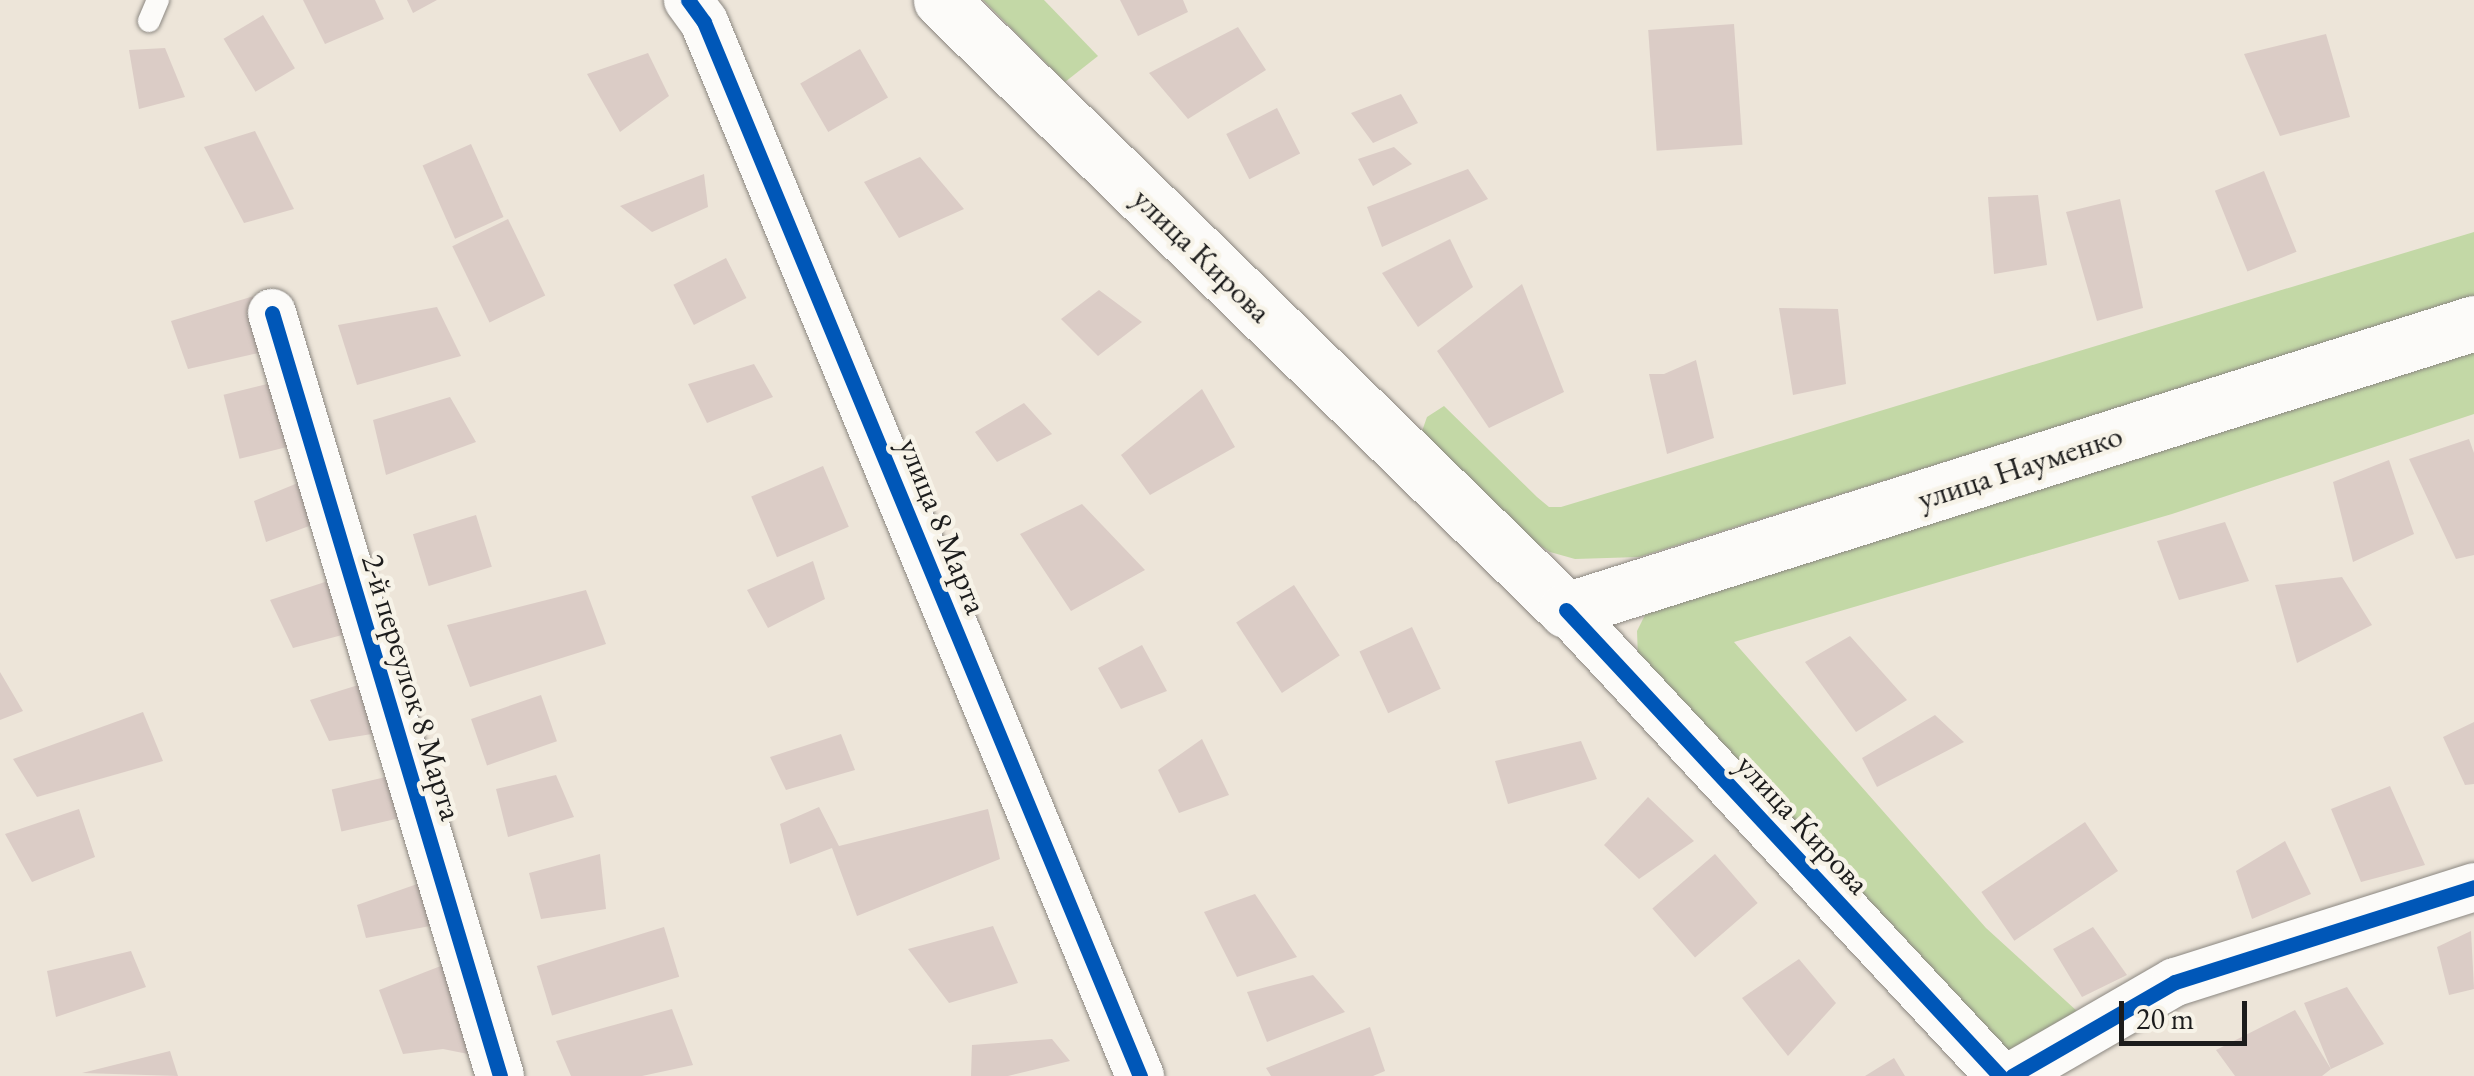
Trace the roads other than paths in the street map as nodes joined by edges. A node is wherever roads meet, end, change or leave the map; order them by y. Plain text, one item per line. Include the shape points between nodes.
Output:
1 (688, 0) edge
2 (941, 0) edge
3 (272, 313) dead end
4 (2474, 323) edge
5 (1566, 610) junction
6 (2474, 886) edge
7 (500, 1076) edge
8 (1140, 1076) edge
9 (2000, 1076) edge
10 (2012, 1076) edge

1 - 8 street, улица 8 Марта via 719,58
2 - 5 main road, улица Кирова
3 - 7 street, 2-й переулок 8 Марта
4 - 5 main road, улица Науменко
5 - 9 street, улица Кирова
6 - 10 street via 2175,982

